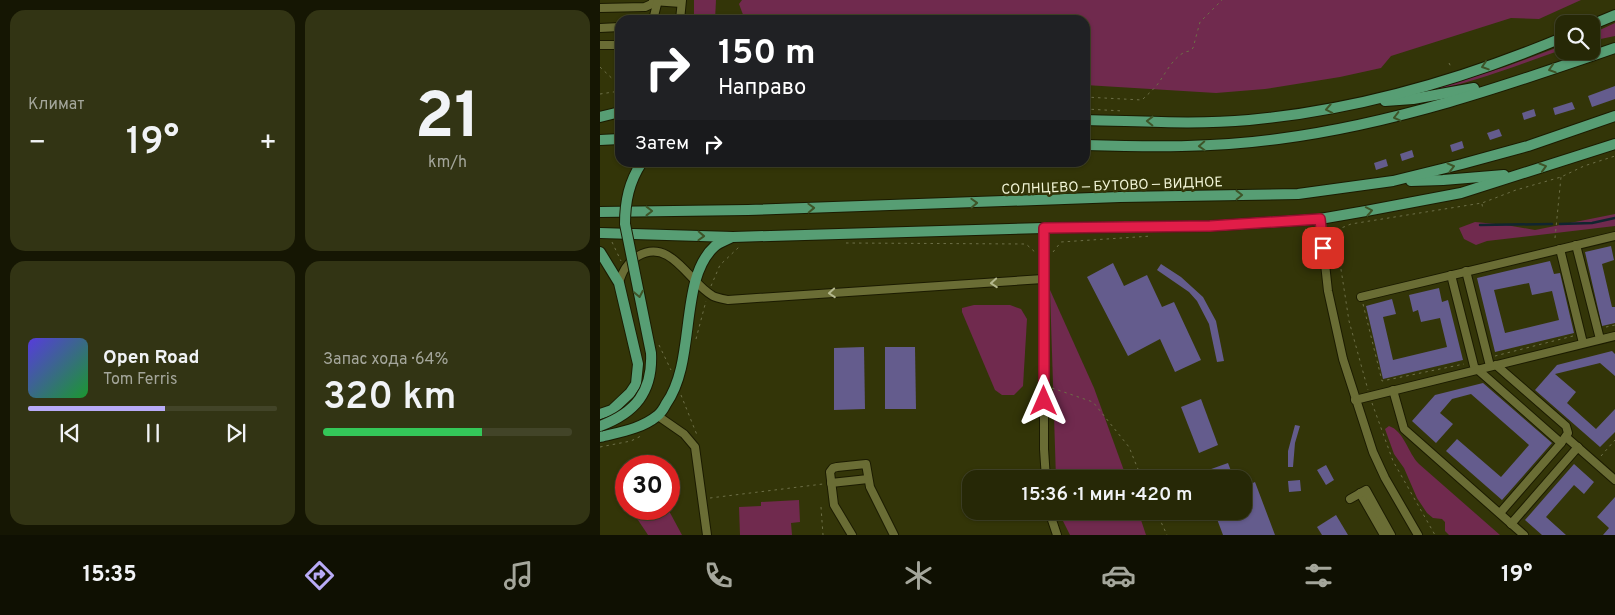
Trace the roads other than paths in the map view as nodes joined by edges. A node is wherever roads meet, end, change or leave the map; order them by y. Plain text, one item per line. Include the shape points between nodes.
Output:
1 (649, 0) edge
2 (658, 1) edge
3 (681, 1) edge
4 (600, 8) edge
5 (655, 15) edge
6 (680, 15) edge
7 (1615, 15) edge
8 (1600, 21) edge
9 (615, 27) edge
10 (600, 28) edge
11 (1555, 41) edge
12 (600, 45) edge
13 (615, 45) edge
14 (1615, 48) edge
15 (1520, 79) junction
16 (1355, 104) junction
17 (615, 113) edge
18 (1615, 116) edge
19 (600, 117) edge
20 (1090, 120) edge
21 (615, 139) edge
22 (600, 140) edge
23 (1615, 144) edge
24 (1090, 146) edge
25 (639, 167) edge
26 (1524, 173) junction
27 (1393, 181) junction
28 (600, 212) edge
29 (1320, 219) junction
30 (1044, 228) junction
31 (600, 233) edge
32 (1615, 236) edge
33 (733, 237) junction
34 (1576, 245) junction
35 (1560, 249) junction
36 (600, 252) edge
37 (1466, 271) junction
38 (1451, 275) junction
39 (1043, 279) junction
40 (696, 281) junction
41 (619, 283) junction
42 (1361, 297) road end
43 (1615, 336) edge
44 (1600, 339) junction
45 (1583, 343) junction
46 (1493, 366) junction
47 (1475, 367) junction
48 (1393, 390) junction
49 (1355, 400) junction
50 (600, 414) edge
51 (658, 416) junction
52 (600, 426) edge
53 (600, 437) edge
54 (1564, 440) junction
55 (1578, 448) junction
56 (1045, 470) edge
57 (868, 479) junction
58 (1615, 480) edge
59 (831, 483) junction
60 (1360, 493) junction
61 (1350, 499) dead end
62 (1500, 513) junction
63 (1053, 520) edge
64 (1511, 524) junction
65 (707, 535) edge
66 (852, 535) edge
67 (894, 535) edge
68 (1057, 535) edge
69 (1384, 535) edge
70 (1391, 535) edge
71 (1418, 535) edge
72 (1524, 535) edge

1 - 2 street
2 - 3 street
2 - 4 street via 645,7
2 - 5 street
3 - 6 street
7 - 8 main road
9 - 10 street
11 -> 16 main road via 1426,86
12 - 13 street
14 -> 15 main road
15 - 16 main road via 1412,99
15 -> 24 main road via 1400,116 1305,136 1194,146
16 -> 20 main road via 1247,120
17 - 19 main road
27 -> 18 main road, СОЛНЦЕВО — БУТОВО — ВИДНОЕ via 1528,146
21 - 22 main road
26 -> 23 main road
25 -> 52 main road, bridge via 629,187 625,224 652,368 648,384 635,405 615,420
26 - 27 main road
29 -> 26 main road via 1462,192
28 -> 27 main road, СОЛНЦЕВО — БУТОВО — ВИДНОЕ via 1298,194
29 - 30 main road via 1210,226
29 - 49 street via 1333,318
30 - 33 main road
30 - 39 street
31 -> 33 main road
32 - 34 street
33 - 40 main road via 716,245 708,254
34 - 35 street
34 - 44 street
35 - 37 street
35 - 45 street
36 - 41 main road
37 - 38 street
37 - 46 street via 1488,358
38 - 42 street
38 - 47 street
39 -> 40 street via 728,300 713,296
39 - 56 street
40 - 41 street via 672,257 658,252 644,253 632,260 623,270
40 - 51 main road via 682,370 674,393
41 - 50 main road via 638,373 636,384 621,403
43 - 44 street
44 - 45 street
45 - 46 street
46 - 47 street
46 - 54 street via 1566,426 1568,431
47 - 48 street
47 - 54 street
48 - 49 street
48 - 62 street via 1404,429
49 - 71 street via 1385,478
51 - 53 main road via 636,428
51 - 65 street via 684,434 694,447
54 - 55 street
54 - 62 street
55 - 58 street
55 - 64 street
57 - 59 street
57 - 59 street via 866,464 837,467 830,472
57 - 67 street
59 - 66 street via 834,505
60 - 61 street
60 - 69 street
60 - 70 street via 1366,490
62 - 64 street
63 - 68 street
64 - 72 street

